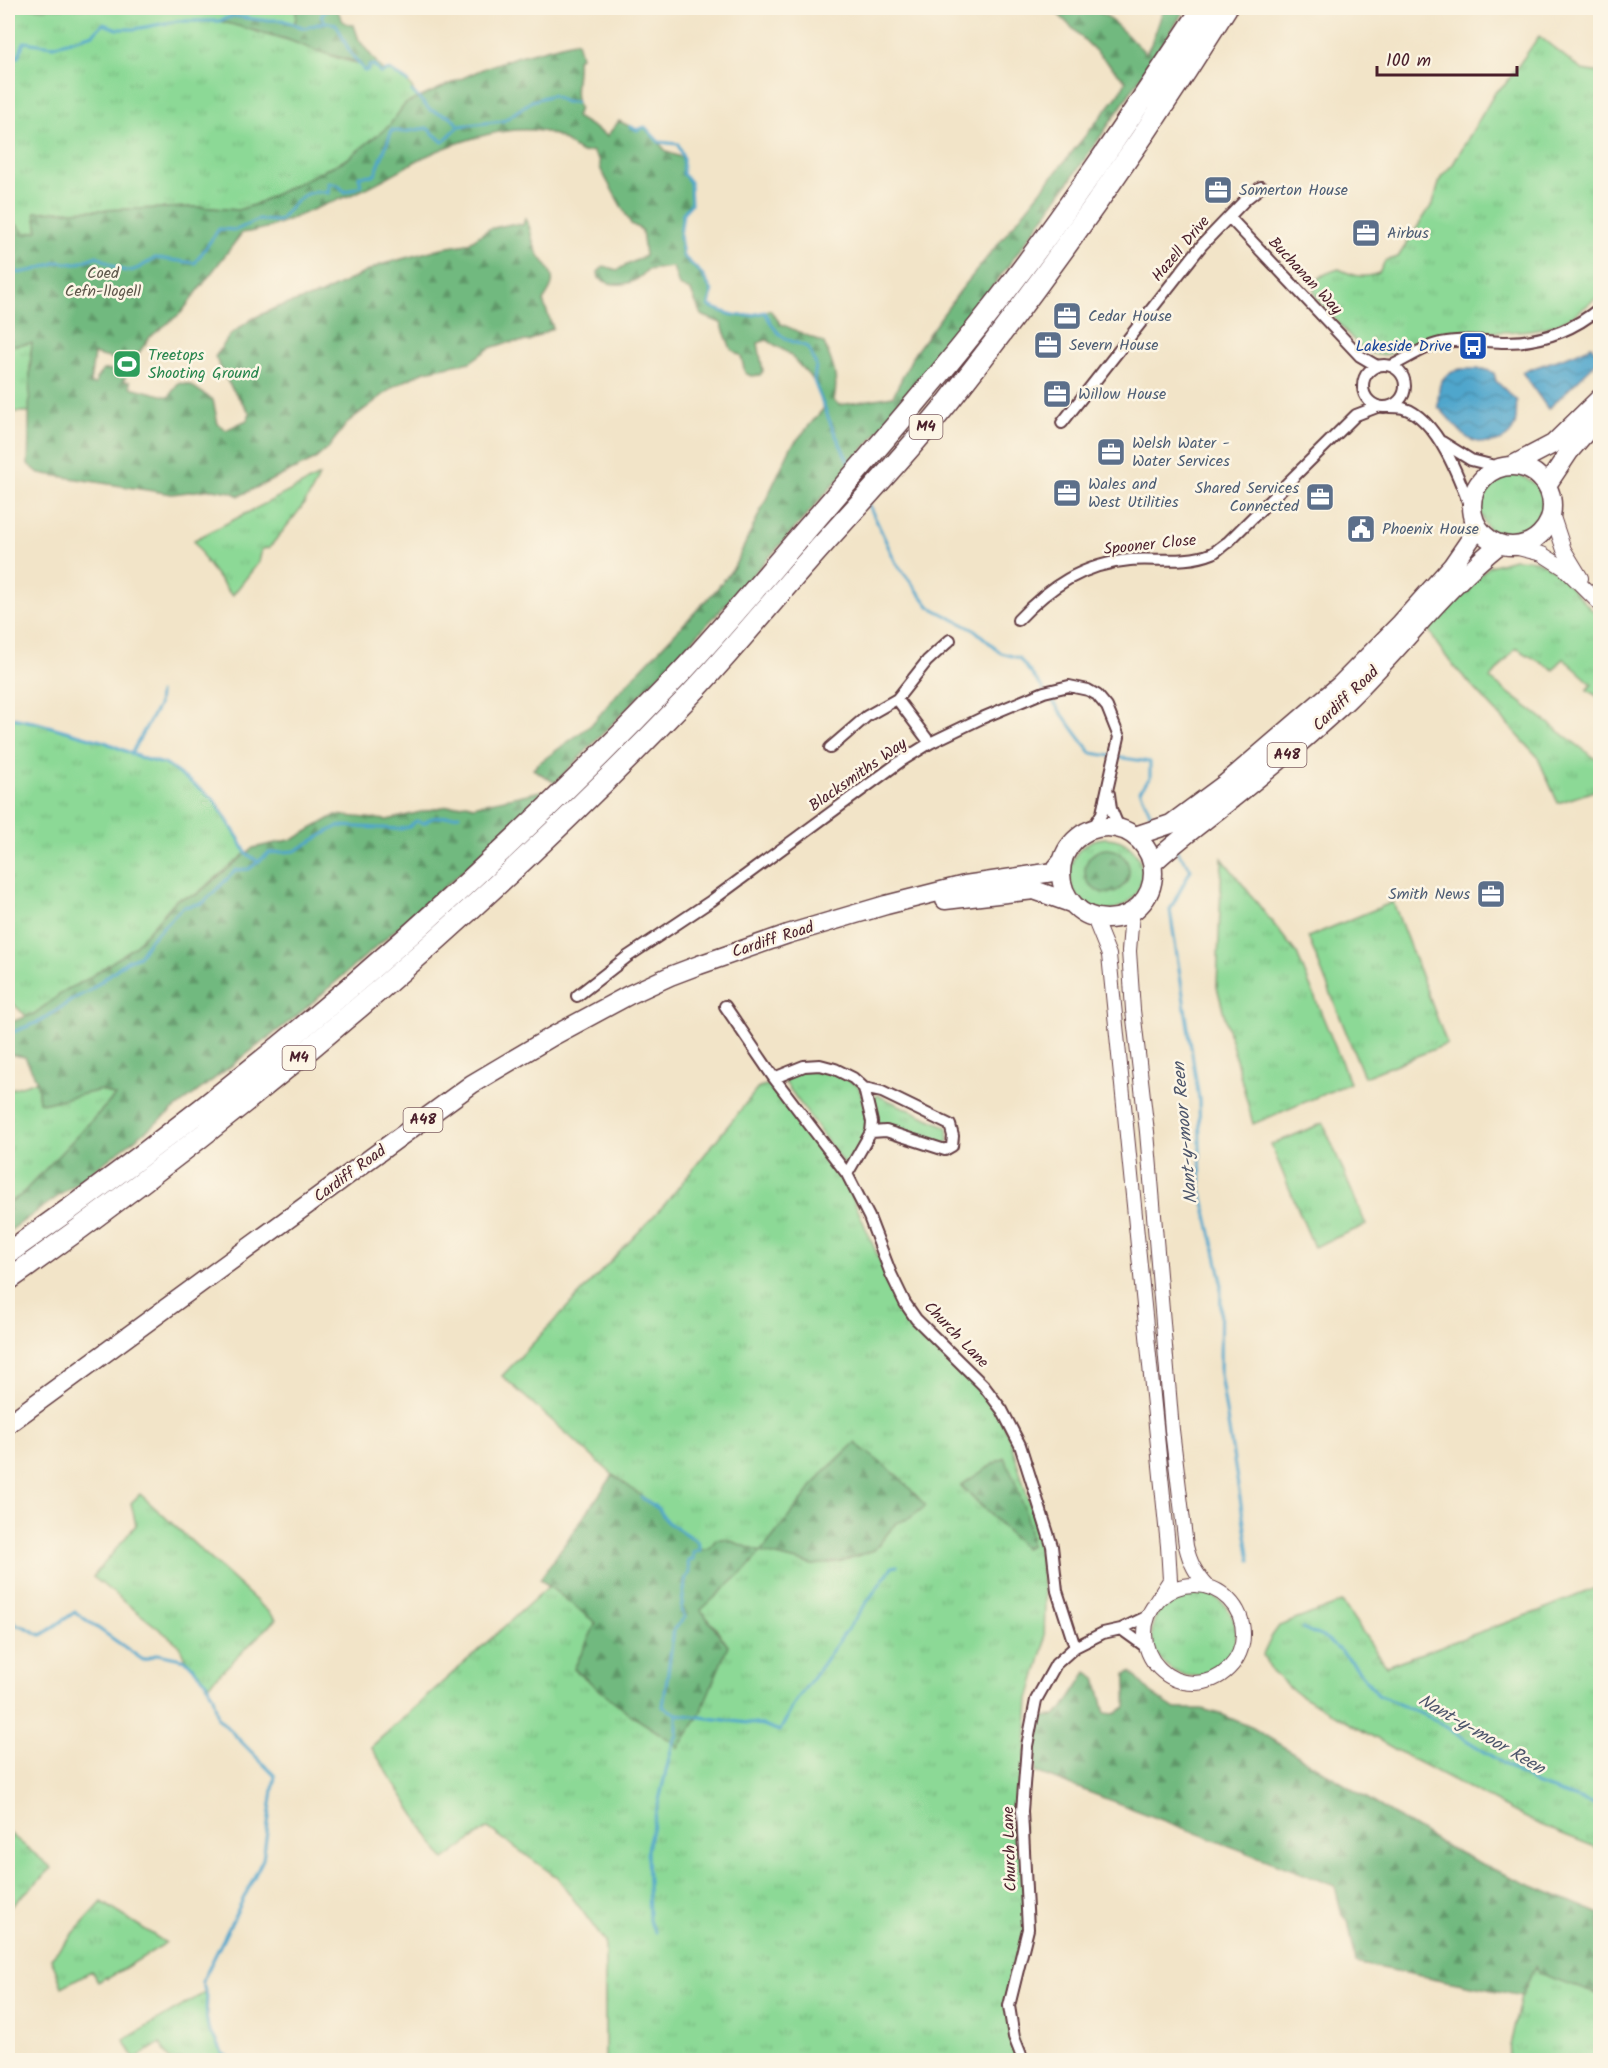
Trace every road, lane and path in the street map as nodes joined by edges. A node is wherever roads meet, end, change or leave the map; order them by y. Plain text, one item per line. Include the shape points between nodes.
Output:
1 (1226, 8) edge
2 (1231, 8) edge
3 (1200, 11) edge
4 (1188, 69) junction
5 (1262, 187) dead end
6 (1228, 217) junction
7 (1600, 308) edge
8 (1420, 351) junction
9 (1360, 356) junction
10 (1377, 366) junction
11 (1391, 366) junction
12 (1403, 376) junction
13 (1363, 382) junction
14 (1404, 394) junction
15 (1365, 396) junction
16 (1600, 398) edge
17 (1377, 407) junction
18 (1389, 407) junction
19 (1413, 413) junction
20 (1356, 415) junction
21 (1600, 416) edge
22 (1062, 423) dead end
23 (1441, 442) junction
24 (1506, 466) junction
25 (1547, 485) junction
26 (1551, 514) junction
27 (1473, 517) junction
28 (1505, 545) junction
29 (1598, 602) edge
30 (1018, 620) dead end
31 (950, 640) dead end
32 (897, 699) junction
33 (930, 743) junction
34 (830, 748) dead end
35 (1108, 787) junction
36 (1092, 830) junction
37 (1127, 832) junction
38 (1062, 860) junction
39 (1152, 863) junction
40 (1071, 903) junction
41 (886, 906) junction
42 (1132, 913) junction
43 (1094, 918) junction
44 (577, 996) dead end
45 (724, 1006) dead end
46 (774, 1078) junction
47 (864, 1088) junction
48 (871, 1132) junction
49 (846, 1174) junction
50 (42, 1229) junction
51 (8, 1248) edge
52 (8, 1254) edge
53 (8, 1280) edge
54 (8, 1424) edge
55 (1208, 1587) junction
56 (1155, 1603) junction
57 (1148, 1616) junction
58 (1121, 1629) junction
59 (1075, 1647) junction
60 (1146, 1647) junction
61 (1023, 2061) edge

1 - 4 highway, M4
2 - 4 highway, M4
3 - 50 highway, M4 via 1077,192 932,386 678,676 557,799 316,1016 197,1113
4 - 53 highway, M4 via 1065,248 946,404 692,692 574,811 430,946 283,1071
5 - 6 street, Hazell Drive
6 - 9 street, Buchanan Way
6 - 22 street, Hazell Drive
7 - 8 street via 1574,327 1545,338 1517,342 1453,341
8 - 11 street
8 - 12 street
9 - 10 street, Buchanan Way
9 - 13 street
10 - 11 street
10 - 13 street
11 - 12 street
12 - 14 street
13 - 15 street
14 - 18 street
14 - 19 street
15 - 17 street
15 - 20 street, Spooner Close
16 - 24 main road, Cardiff Road via 1553,444
17 - 18 street
17 - 20 street, Spooner Close
18 - 19 street via 1402,407
19 - 23 street
20 - 30 street, Spooner Close via 1228,542 1213,552 1192,558 1128,560 1087,570 1048,590
21 - 25 main road
23 - 24 street via 1472,460
23 - 27 street
24 - 25 main road via 1526,468
24 - 27 main road, Cardiff Road via 1480,481 1473,495
25 - 26 main road
26 - 28 main road, Cardiff Road via 1543,531 1531,541
26 - 29 street via 1564,550
27 - 28 main road via 1483,534
27 - 37 main road, Cardiff Road / A48 via 1472,537 1452,566 1339,686 1216,791 1171,824
28 - 29 street via 1542,554 1564,568
28 - 39 main road, Cardiff Road / A48 via 1475,565 1343,705 1276,765
31 - 32 street via 927,661
32 - 33 street
32 - 34 street via 867,716
33 - 35 street, Blacksmiths Way via 1031,697 1069,686 1078,688 1097,695 1107,706 1119,737
33 - 44 street, Blacksmiths Way
35 - 36 street, Blacksmiths Way via 1102,813
35 - 37 street, Blacksmiths Way via 1111,809
36 - 37 main road via 1105,827
36 - 38 main road via 1079,836
37 - 39 main road via 1146,848
38 - 40 main road via 1064,890
38 - 41 main road, Cardiff Road / A48 via 1053,872 965,885
39 - 42 main road via 1149,895
40 - 41 main road, Cardiff Road / A48 via 1034,890
40 - 43 main road
41 - 54 main road, Cardiff Road / A48 via 788,934 670,976 553,1036 472,1084
42 - 43 main road via 1113,920
42 - 55 street via 1128,951 1172,1430 1186,1546 1196,1574
43 - 56 street via 1109,955 1168,1546 1170,1580
45 - 46 street, Church Lane
46 - 47 street via 804,1066 820,1065 836,1069
46 - 49 street, Church Lane
47 - 48 street
47 - 48 street via 882,1092 950,1125 952,1146 945,1150 886,1131
48 - 49 street
49 - 59 street, Church Lane via 905,1302 916,1319 983,1385 1002,1410 1020,1445 1052,1546 1057,1591
50 - 51 highway
50 - 52 highway, M4
55 - 56 street via 1179,1587
55 - 60 street via 1231,1601 1240,1616 1244,1637 1231,1668 1217,1678 1183,1683 1160,1670
56 - 57 street
57 - 58 street, Church Lane
57 - 60 street
58 - 59 street, Church Lane
58 - 60 street
59 - 61 street, Church Lane via 1056,1664 1036,1700 1027,1746 1022,1811 1028,1929 1009,2006

